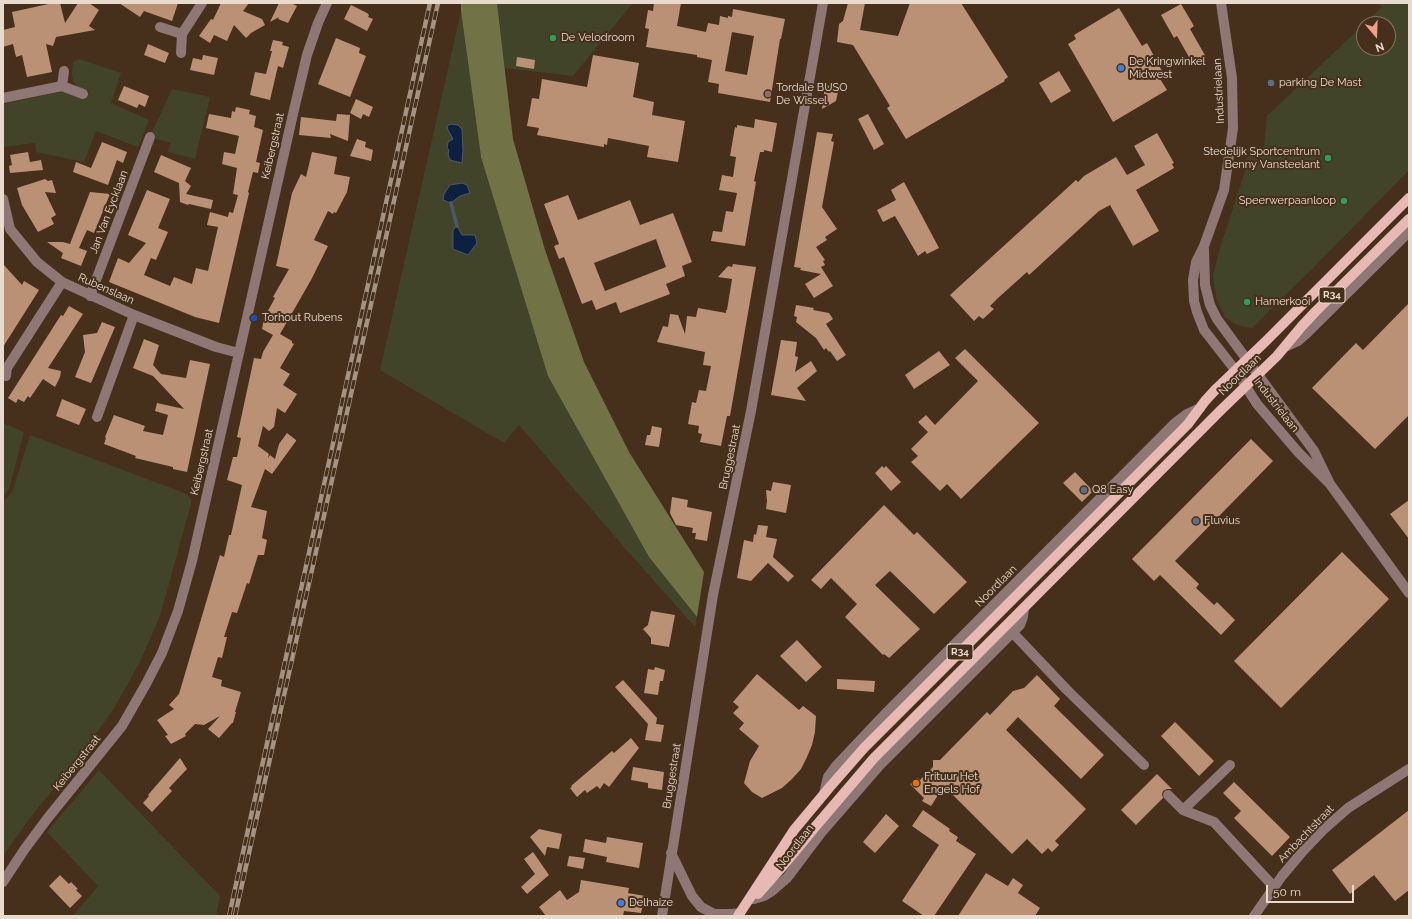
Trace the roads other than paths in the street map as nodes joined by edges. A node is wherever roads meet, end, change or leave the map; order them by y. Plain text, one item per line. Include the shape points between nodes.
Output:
1 (202, 3) edge
2 (327, 3) edge
3 (823, 3) edge
4 (1221, 3) edge
5 (160, 27) dead end
6 (182, 34) junction
7 (181, 53) dead end
8 (64, 71) dead end
9 (62, 86) junction
10 (83, 94) dead end
11 (3, 98) edge
12 (150, 137) dead end
13 (1409, 198) edge
14 (3, 199) edge
15 (1409, 219) edge
16 (6, 231) edge
17 (1409, 232) edge
18 (1204, 246) junction
19 (62, 282) junction
20 (90, 296) junction
21 (134, 315) junction
22 (1286, 347) junction
23 (239, 353) junction
24 (1248, 360) junction
25 (1236, 371) junction
26 (1258, 374) junction
27 (6, 376) dead end
28 (1246, 386) junction
29 (97, 417) dead end
30 (1330, 484) junction
31 (1409, 593) edge
32 (1024, 608) junction
33 (1012, 632) junction
34 (1230, 764) dead end
35 (1144, 766) dead end
36 (1409, 769) edge
37 (1168, 795) dead end
38 (1183, 810) junction
39 (671, 854) junction
40 (3, 882) edge
41 (1274, 887) junction
42 (754, 899) junction
43 (739, 914) edge
44 (662, 916) edge
45 (1254, 916) edge

1 - 6 street
2 - 23 street, Keibergstraat via 307,55
3 - 39 street, Bruggestraat via 751,411 713,595
4 - 18 street, Industrielaan via 1232,78 1233,128 1224,190
5 - 6 street
6 - 7 street
8 - 9 street
9 - 10 street
9 - 11 street
12 - 20 street, Jan Van Eycklaan
13 - 24 main road, Noordlaan / R34
14 - 16 street, Rubenslaan
15 - 22 main road, Noordlaan / R34 via 1316,311
16 - 19 street, Rubenslaan via 37,262
17 - 22 street, Noordlaan via 1306,334
18 - 24 street, Industrielaan via 1205,285 1210,305 1220,324
18 - 25 street, Industrielaan via 1194,270 1194,301 1204,330
19 - 20 street, Rubenslaan
19 - 27 street via 7,368
20 - 21 street, Rubenslaan
21 - 23 street, Rubenslaan via 216,347
21 - 29 street
22 - 26 main road, Noordlaan / R34
23 - 40 street, Keibergstraat via 192,561 178,611 162,653 122,726 47,819
24 - 25 main road, Noordlaan / R34
24 - 26 street, Industrielaan
25 - 28 street, Industrielaan
25 - 43 main road, Noordlaan / R34 via 1205,401 1170,442 864,748 785,842
26 - 28 main road, Noordlaan / R34
26 - 30 street, Industrielaan via 1314,451
28 - 30 street, Industrielaan via 1257,404 1298,452
28 - 32 main road, Noordlaan / R34
30 - 31 street, Industrielaan
32 - 33 street, Noordlaan via 1020,625
32 - 42 main road, Noordlaan / R34 via 874,758
33 - 35 street
33 - 42 street, Noordlaan via 880,765 821,833 787,878 772,891
34 - 38 street
36 - 41 street, Ambachtstraat via 1348,808 1303,851
37 - 38 street
38 - 41 street via 1214,822
39 - 43 street via 692,896 701,907 714,914
39 - 44 street, Bruggestraat
41 - 45 street, Ambachtstraat
42 - 43 main road, Noordlaan / R34

